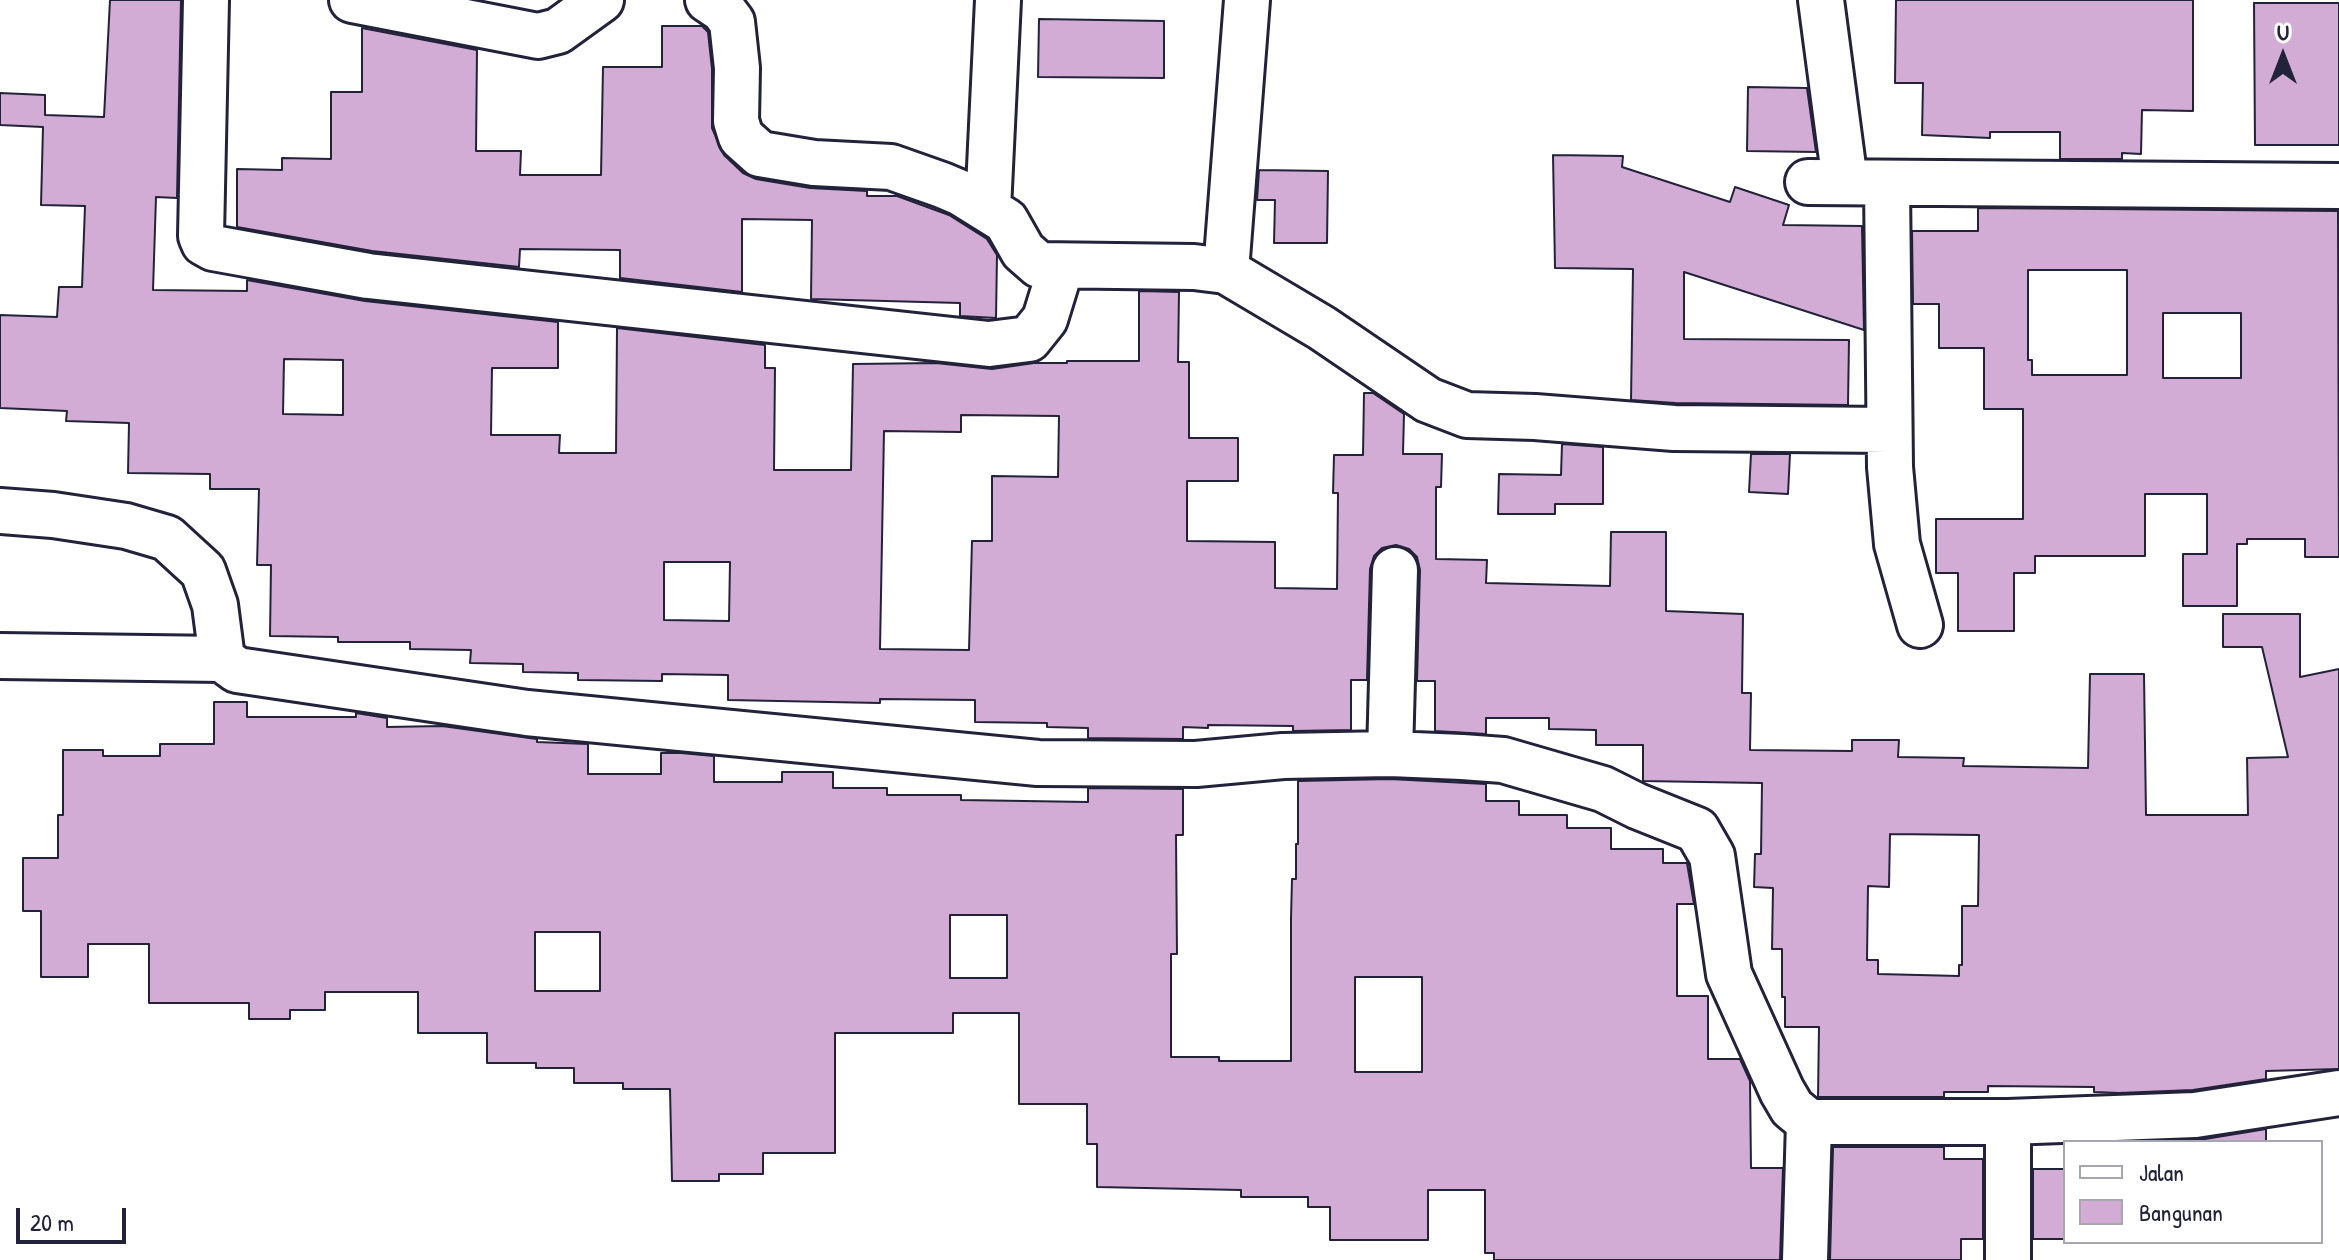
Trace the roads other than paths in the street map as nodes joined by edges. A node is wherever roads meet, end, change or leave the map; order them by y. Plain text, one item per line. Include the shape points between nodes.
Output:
1 (206, 0) edge
2 (352, 0) edge
3 (601, 0) edge
4 (708, 0) edge
5 (998, 0) edge
6 (1247, 0) edge
7 (1821, 0) edge
8 (1847, 183) junction
9 (2339, 186) edge
10 (988, 209) junction
11 (1061, 267) junction
12 (1226, 271) junction
13 (1888, 430) junction
14 (0, 511) edge
15 (1395, 570) dead end
16 (1920, 625) dead end
17 (0, 656) edge
18 (222, 659) junction
19 (1390, 754) junction
20 (2339, 1093) edge
21 (1809, 1122) junction
22 (2008, 1122) junction
23 (1805, 1260) edge
24 (2008, 1260) edge

1 - 11 street via 201,236 213,248 368,276 989,344 1029,339 1045,319
2 - 3 street via 538,36 558,31
4 - 10 street via 732,22 736,121 741,137 760,154 891,167
5 - 10 street
6 - 12 street
7 - 8 street
8 - 9 street
8 - 13 street via 1890,372
10 - 11 street via 1006,221 1023,251 1039,265
11 - 12 street
12 - 13 street via 1428,400 1467,415 1674,428
13 - 16 street via 1897,544
14 - 18 street via 126,526 167,538 203,571 215,605
15 - 19 street
17 - 18 street
18 - 19 street via 237,670 527,713 1038,763 1196,764
19 - 21 street via 1503,760 1603,789 1697,830 1712,856 1729,974 1782,1091
20 - 22 street via 2195,1115
21 - 22 street
21 - 23 street
22 - 24 street

